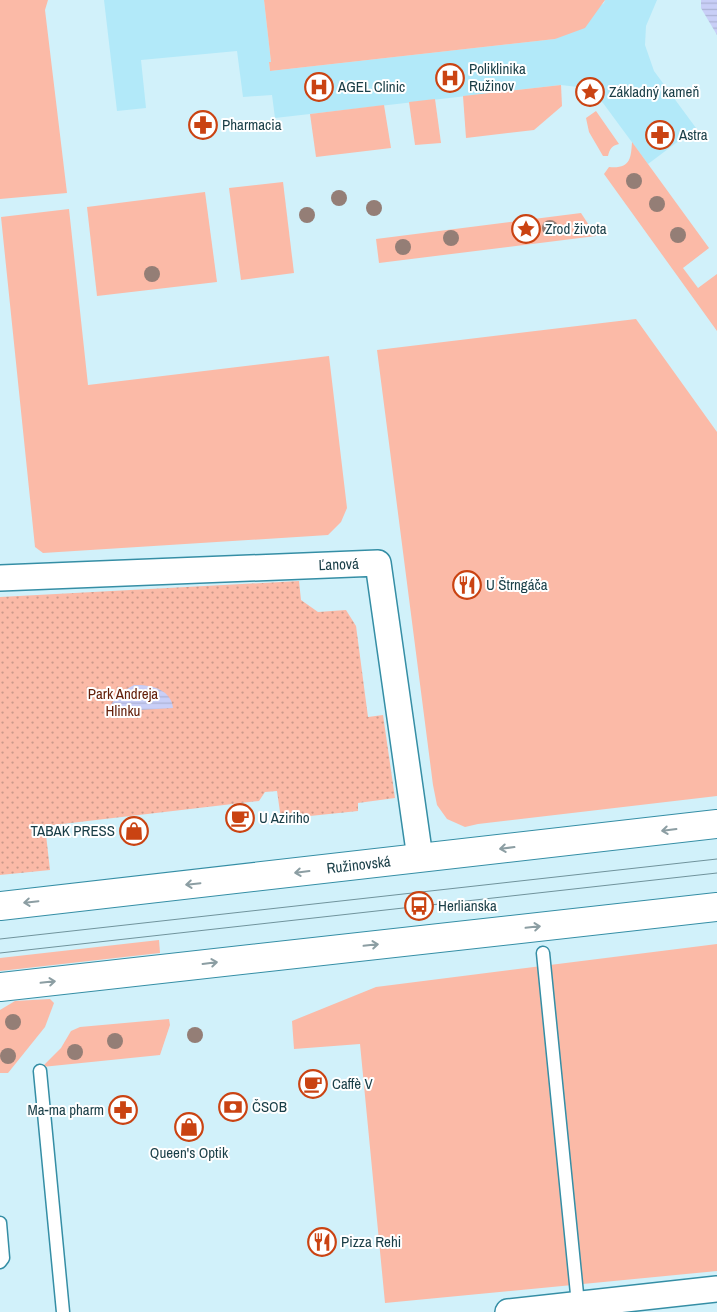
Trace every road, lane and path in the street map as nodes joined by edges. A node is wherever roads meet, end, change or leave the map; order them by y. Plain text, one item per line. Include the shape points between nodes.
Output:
1 (0, 578) edge
2 (717, 824) edge
3 (420, 858) junction
4 (0, 906) edge
5 (717, 907) edge
6 (543, 953) dead end
7 (0, 987) edge
8 (40, 1071) dead end
9 (0, 1223) edge
10 (0, 1262) edge
11 (717, 1289) edge
12 (578, 1304) junction
13 (63, 1312) edge
14 (508, 1312) edge

1 - 3 street, Ľanová via 378,563
2 -> 3 street, Ružinovská
3 -> 4 street, Ružinovská
7 -> 5 street
6 - 12 lane
8 - 13 lane
9 - 10 lane via 4,1258
11 - 12 street
12 - 14 street

